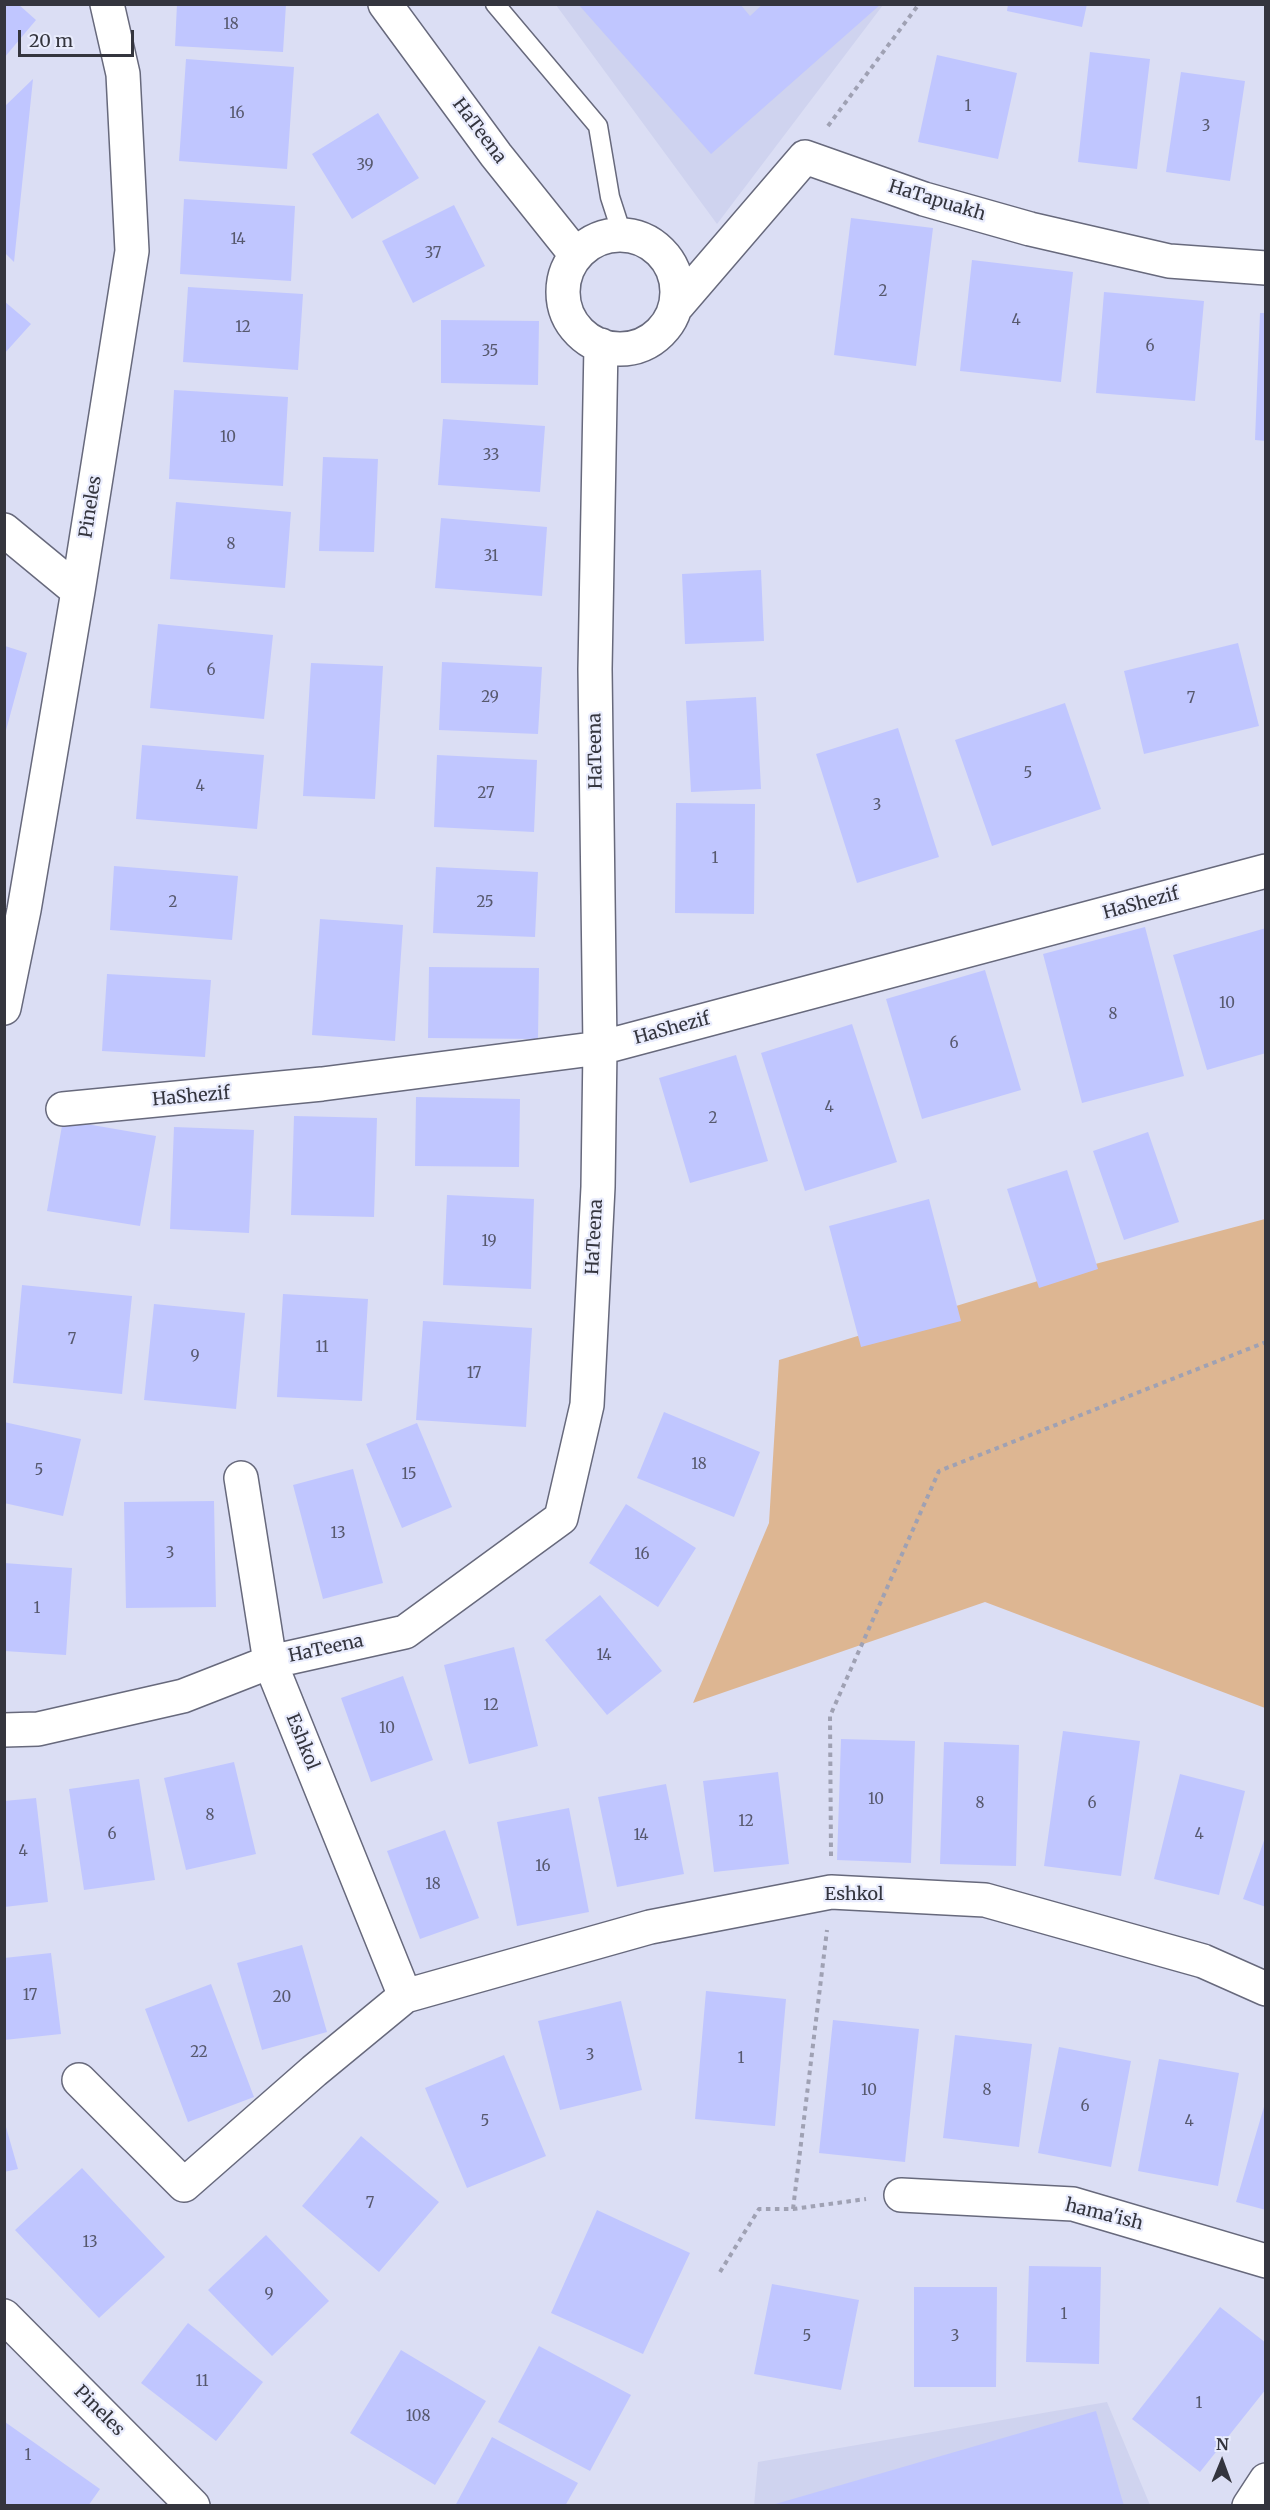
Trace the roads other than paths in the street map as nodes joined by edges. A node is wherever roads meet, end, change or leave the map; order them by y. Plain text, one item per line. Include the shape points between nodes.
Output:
1 (107, 4) edge
2 (386, 4) edge
3 (495, 4) edge
4 (622, 234) junction
5 (576, 255) junction
6 (1266, 268) edge
7 (676, 307) junction
8 (601, 345) junction
9 (4, 530) edge
10 (78, 591) junction
11 (1266, 871) edge
12 (14, 908) edge
13 (4, 1008) edge
14 (600, 1048) junction
15 (63, 1109) dead end
16 (241, 1478) dead end
17 (270, 1662) junction
18 (4, 1730) edge
19 (1266, 1989) edge
20 (405, 1996) junction
21 (79, 2080) dead end
22 (901, 2195) road end
23 (1266, 2261) edge
24 (4, 2316) edge
25 (1266, 2480) edge
26 (193, 2505) edge
27 (1250, 2505) edge

1 - 10 street, Pineles via 123,74 132,251
2 - 5 street, HaTeena
3 - 4 lane via 598,126 610,197
4 - 5 street via 589,243
4 - 7 street via 640,237 667,258 675,273
5 - 8 street via 567,268 563,300 576,328
6 - 7 street, HaTapuakh via 1169,261 1030,229 924,199 805,157
7 - 8 street via 655,338 619,349
8 - 14 street, HaTeena via 595,669
9 - 10 street
10 - 12 street, Pineles
11 - 14 street, HaShezif
12 - 13 street, Pineles
14 - 15 street, HaShezif via 322,1084
14 - 17 street, HaTeena via 598,1187 587,1405 561,1518 405,1632
16 - 17 street, Eshkol
17 - 18 street, HaTeena via 183,1696 38,1730
17 - 20 street, Eshkol
19 - 20 street, Eshkol via 1203,1961 985,1900 831,1892 650,1927
20 - 21 street, Eshkol via 184,2185
22 - 23 street, hama'ish via 1073,2204
24 - 26 street, Pineles
25 - 27 street

